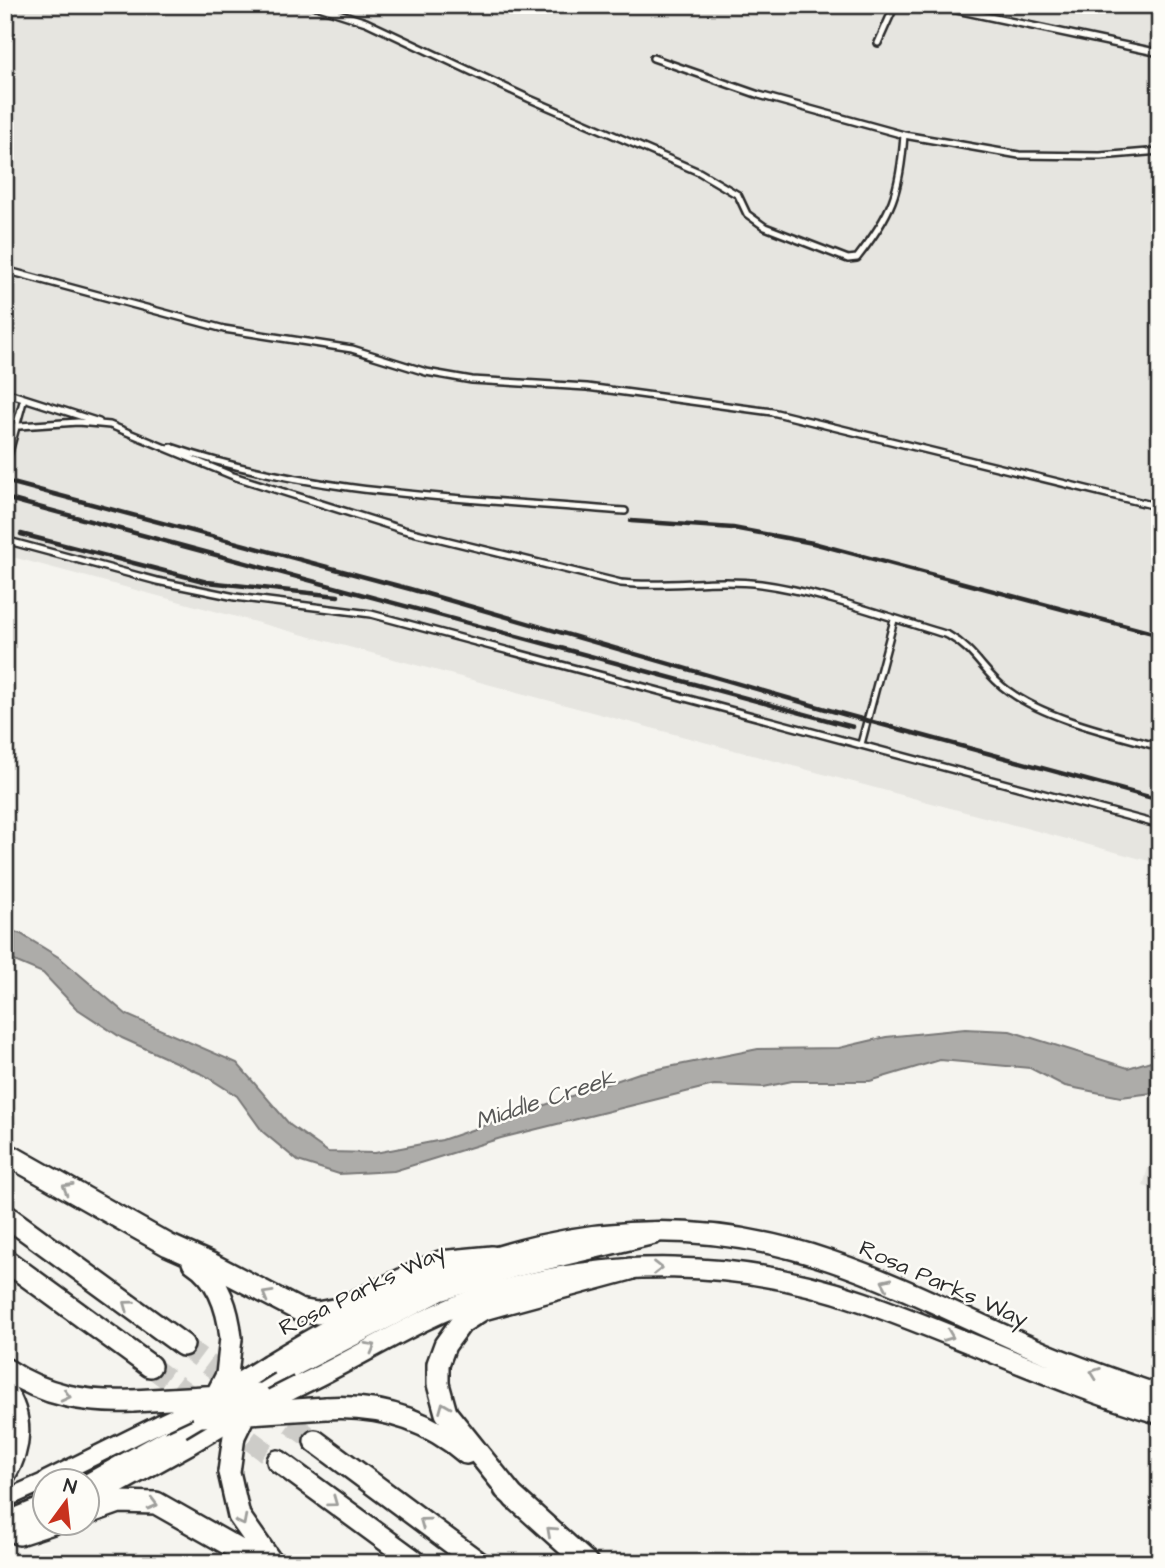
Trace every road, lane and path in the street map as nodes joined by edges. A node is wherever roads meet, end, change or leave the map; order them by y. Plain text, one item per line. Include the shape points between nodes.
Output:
1 (313, 5) edge
2 (895, 5) edge
3 (933, 5) edge
4 (878, 43) dead end
5 (1160, 53) edge
6 (653, 58) dead end
7 (904, 135) junction
8 (1160, 151) edge
9 (5, 270) edge
10 (5, 392) edge
11 (24, 398) junction
12 (110, 425) junction
13 (5, 427) edge
14 (16, 428) junction
15 (5, 467) edge
16 (1160, 506) edge
17 (625, 511) dead end
18 (5, 540) edge
19 (894, 620) junction
20 (861, 744) junction
21 (1160, 747) edge
22 (1160, 825) edge
23 (5, 1153) edge
24 (5, 1215) edge
25 (654, 1233) junction
26 (168, 1245) junction
27 (492, 1256) junction
28 (5, 1260) edge
29 (630, 1269) junction
30 (183, 1345) tunnel mouth
31 (150, 1366) tunnel mouth
32 (5, 1370) edge
33 (282, 1374) junction
34 (5, 1391) edge
35 (258, 1394) junction
36 (1160, 1395) edge
37 (218, 1396) junction
38 (244, 1414) junction
39 (1160, 1414) edge
40 (204, 1416) junction
41 (176, 1435) junction
42 (314, 1441) tunnel mouth
43 (278, 1461) tunnel mouth
44 (88, 1466) edge
45 (5, 1475) edge
46 (102, 1477) edge
47 (32, 1487) edge
48 (102, 1491) edge
49 (5, 1499) edge
50 (516, 1499) junction
51 (102, 1509) edge
52 (32, 1517) edge
53 (32, 1527) edge
54 (32, 1528) edge
55 (10, 1533) edge
56 (262, 1563) edge
57 (272, 1563) edge
58 (416, 1563) edge
59 (479, 1563) edge
60 (587, 1563) edge

1 - 7 lane via 366,22 699,172 738,195 747,214 765,227 848,259 856,258 894,202 901,180
2 - 4 lane
3 - 5 lane
6 - 7 lane via 759,96
7 - 8 lane via 1019,155
9 - 16 lane via 225,329 352,349 426,372 472,380 587,387 772,412
10 - 11 lane
11 - 12 lane
11 - 14 lane
12 - 14 lane via 78,422
12 - 17 lane via 178,449 283,476 358,489
12 - 19 lane via 233,476 404,530 621,583 653,587 764,584
13 - 14 lane
14 - 15 lane
18 - 20 lane via 157,582 371,614
19 - 20 lane
19 - 21 lane via 967,645 1006,690 1027,702
20 - 22 lane
26 -> 23 highway
30 -> 24 highway
25 - 27 highway, Rosa Parks Way via 564,1240
25 - 33 highway via 453,1285 386,1315
36 -> 25 highway, Rosa Parks Way via 1070,1364 828,1260 742,1239
27 -> 26 highway via 440,1262 346,1307 317,1312 287,1306
26 - 37 highway, bridge via 198,1265 214,1283 228,1317 230,1368
27 - 33 highway, Rosa Parks Way via 409,1287
28 - 31 highway
33 -> 29 highway, Rosa Parks Way via 471,1300 542,1280
29 -> 39 highway, Rosa Parks Way via 719,1271 821,1290 864,1302 1069,1385
50 -> 29 highway via 446,1413 438,1377 444,1345 461,1323 483,1309
32 -> 37 highway, bridge via 42,1389 90,1401
33 - 35 highway
33 - 37 highway, Rosa Parks Way, bridge
33 - 38 highway, Rosa Parks Way, bridge
34 - 45 highway via 17,1417 18,1435
35 - 37 highway, bridge
35 - 38 highway, bridge
37 - 40 highway, bridge
37 - 41 main road, Rosa Parks Way, bridge
38 - 40 highway, bridge
38 - 41 main road, Rosa Parks Way, bridge
38 - 50 highway, bridge via 326,1408 378,1410 428,1427 456,1445
38 -> 57 highway, bridge via 231,1445 229,1472 239,1517
40 - 41 highway
41 - 44 main road, Rosa Parks Way
41 - 46 highway
41 - 48 main road, Rosa Parks Way
59 -> 42 highway
43 -> 58 highway
47 - 49 main road, Rosa Parks Way
60 -> 50 highway
51 -> 56 highway via 126,1501 156,1503
52 - 55 highway
53 - 55 main road
54 - 55 highway

